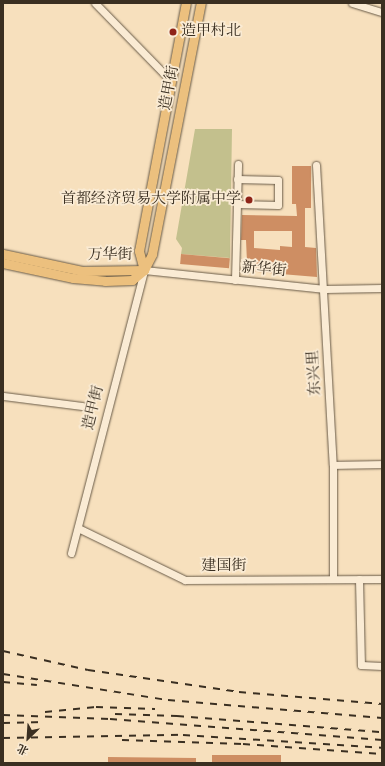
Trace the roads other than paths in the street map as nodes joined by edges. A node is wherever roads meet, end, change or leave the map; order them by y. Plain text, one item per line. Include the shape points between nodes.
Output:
1 (95, 3) edge
2 (186, 3) edge
3 (201, 3) edge
4 (352, 3) edge
5 (382, 12) edge
6 (171, 81) junction
7 (238, 164) dead end
8 (316, 165) dead end
9 (238, 179) junction
10 (237, 204) junction
11 (3, 254) edge
12 (3, 263) edge
13 (144, 270) junction
14 (236, 280) junction
15 (382, 288) edge
16 (325, 289) junction
17 (3, 396) edge
18 (82, 406) dead end
19 (382, 464) edge
20 (333, 466) junction
21 (78, 528) junction
22 (71, 553) dead end
23 (333, 580) junction
24 (359, 580) junction
25 (382, 580) edge
26 (382, 666) edge

1 - 6 street, 造甲街
2 - 6 main road, 造甲街
3 - 13 main road, 造甲街 via 152,254
4 - 5 street
6 - 13 main road, 造甲街 via 139,251
7 - 9 street
8 - 16 street, 东兴里
9 - 10 street
9 - 10 street via 278,180 278,205
10 - 14 street
11 - 13 main road, 万华街 via 83,271
12 - 13 main road, 万华街 via 73,278 105,281 132,280
13 - 14 street, 新华街
13 - 21 street, 造甲街
14 - 16 street, 新华街
15 - 16 street, 新华街
16 - 20 street, 东兴里
17 - 18 street
19 - 20 street
20 - 23 street, 东兴里
21 - 22 street, 造甲街
21 - 23 street, 建国街 via 185,580
23 - 24 street, 建国街
24 - 25 street, 建国街
24 - 26 street via 361,665

